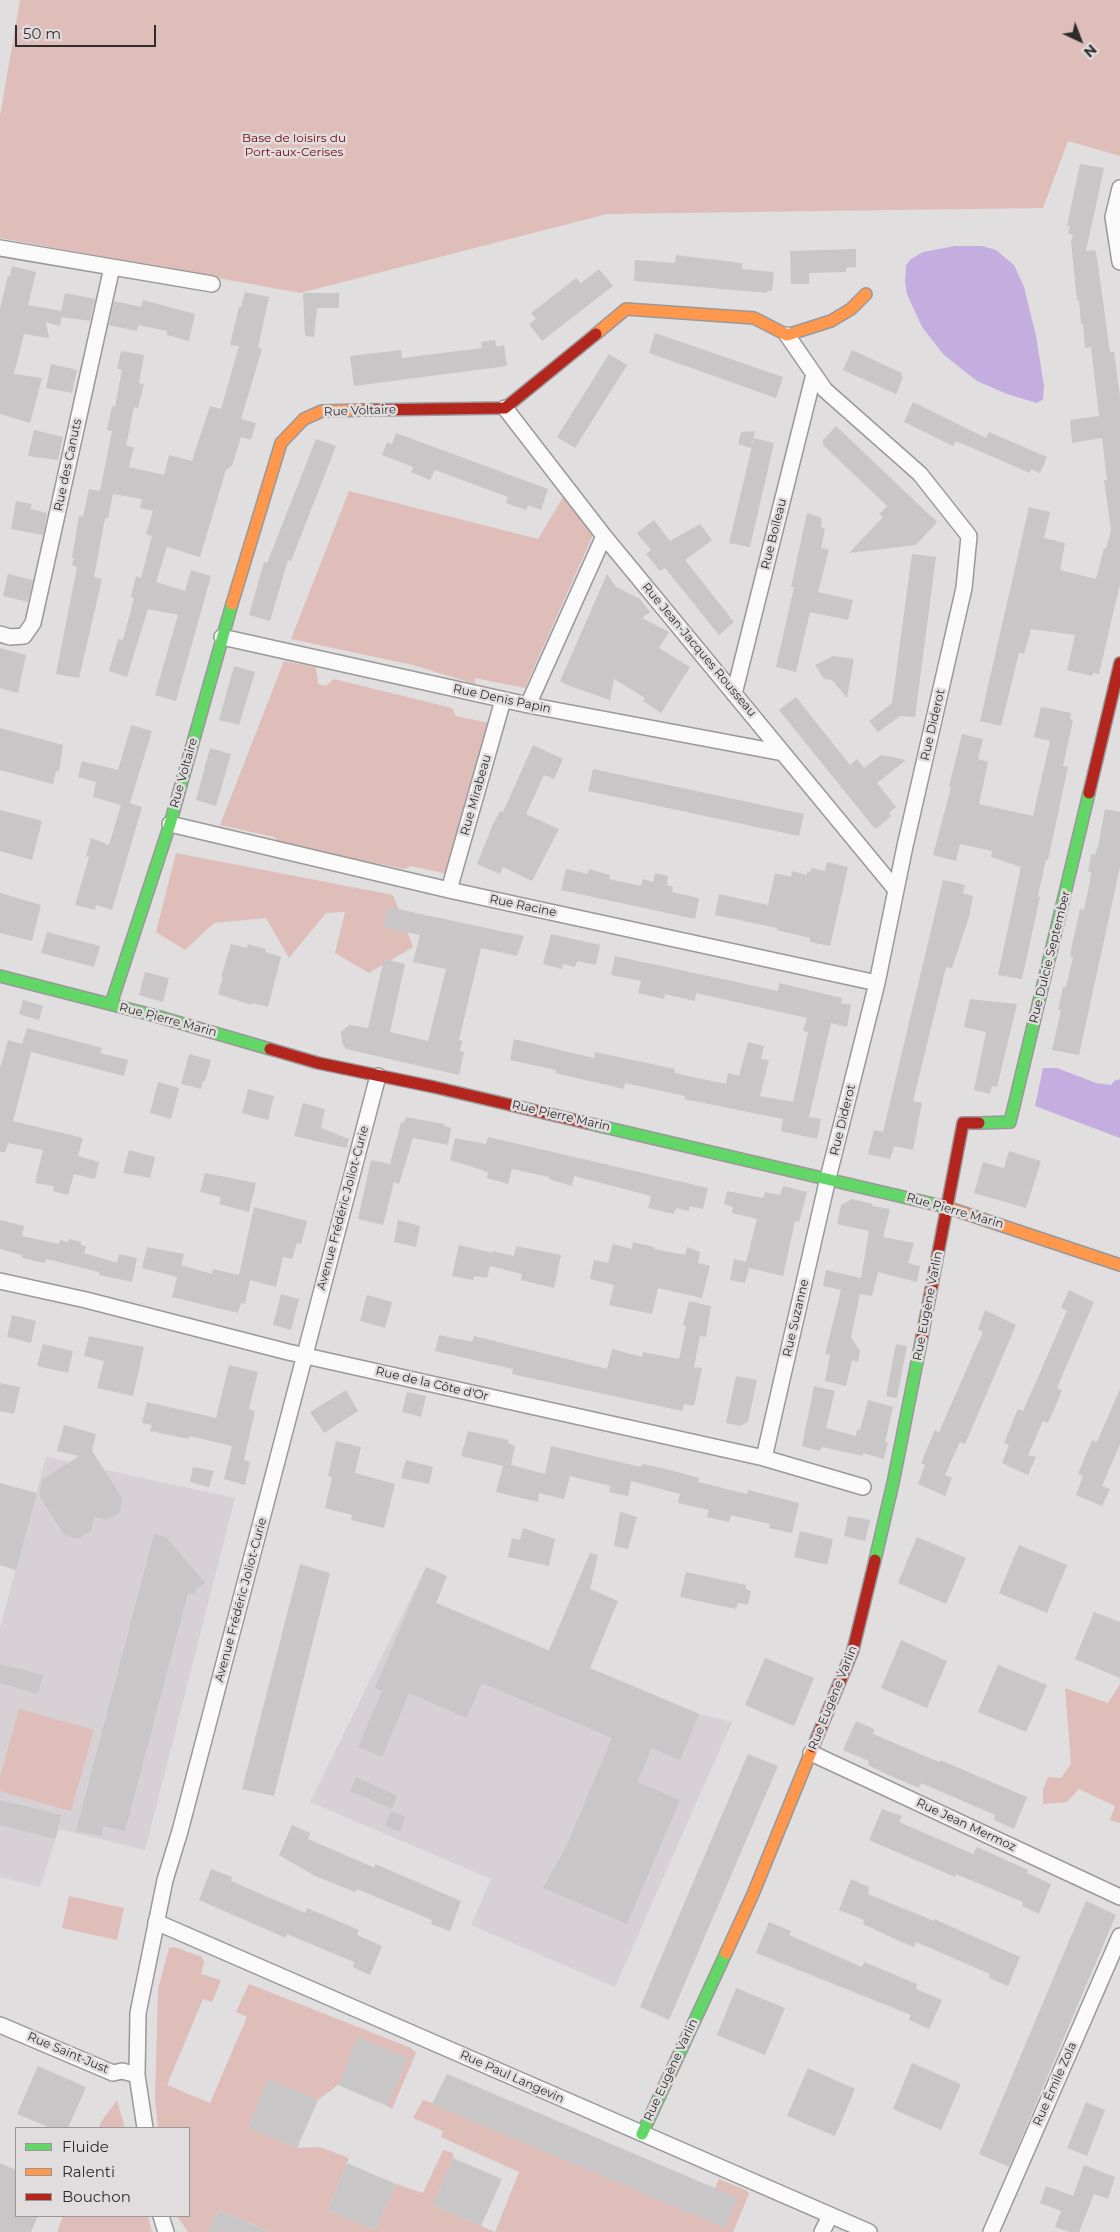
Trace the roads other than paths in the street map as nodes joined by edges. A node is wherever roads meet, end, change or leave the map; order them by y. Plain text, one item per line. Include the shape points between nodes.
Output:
1 (1120, 188) edge
2 (0, 248) edge
3 (1120, 262) edge
4 (112, 267) junction
5 (212, 284) dead end
6 (866, 294) dead end
7 (787, 335) junction
8 (814, 374) junction
9 (505, 408) junction
10 (604, 536) junction
11 (0, 634) edge
12 (222, 637) junction
13 (1120, 663) edge
14 (734, 694) junction
15 (504, 700) junction
16 (1115, 704) edge
17 (528, 705) junction
18 (783, 753) junction
19 (170, 824) junction
20 (449, 890) junction
21 (896, 890) junction
22 (0, 976) edge
23 (877, 983) junction
24 (111, 1004) junction
25 (378, 1076) junction
26 (828, 1178) junction
27 (948, 1207) junction
28 (1120, 1265) edge
29 (0, 1281) edge
30 (305, 1355) junction
31 (764, 1458) junction
32 (863, 1487) dead end
33 (811, 1753) junction
34 (1120, 1897) edge
35 (156, 1922) junction
36 (1120, 1936) edge
37 (0, 2025) edge
38 (137, 2075) junction
39 (145, 2127) edge
40 (642, 2134) junction
41 (830, 2216) junction
42 (161, 2217) edge
43 (166, 2232) edge
44 (822, 2232) edge
45 (869, 2232) edge
46 (991, 2232) edge

1 - 3 street via 1113,217
2 - 4 street
4 - 5 street
4 - 11 street, Rue des Canuts via 33,623 24,636
6 - 7 street via 851,309 831,321
7 - 8 street, Rue Diderot
7 - 9 street via 754,318 626,309
8 - 14 street, Rue Boileau
8 - 21 street, Rue Diderot via 825,390 920,474 969,536 964,588
9 - 10 street, Rue Jean-Jacques Rousseau
9 - 12 street, Rue Voltaire via 322,411 304,419 281,442
10 - 14 street, Rue Jean-Jacques Rousseau
10 - 17 street
12 - 15 street, Rue Denis Papin
12 - 19 street, Rue Voltaire
13 - 16 street, Rue Dulcie September
14 - 18 street, Rue Jean-Jacques Rousseau
15 - 17 street, Rue Denis Papin
15 - 20 street, Rue Mirabeau
16 - 27 street, Rue Dulcie September via 1010,1122 963,1123
17 - 18 street, Rue Denis Papin
18 - 21 street, Rue Jean-Jacques Rousseau
19 - 20 street, Rue Racine
19 - 24 street, Rue Voltaire
20 - 23 street, Rue Racine
21 - 23 street, Rue Diderot
22 - 24 street, Rue Pierre Marin
23 - 26 street, Rue Diderot
24 - 25 street, Rue Pierre Marin via 318,1063
25 - 26 street, Rue Pierre Marin
25 - 30 street, Avenue Frédéric Joliot-Curie
26 - 27 street, Rue Pierre Marin
26 - 31 street, Rue Suzanne
27 - 28 street, Rue Pierre Marin
27 - 33 street, Rue Eugène Varlin via 893,1483 856,1641
29 - 30 street, Rue de la Côte d'Or
30 - 31 street, Rue de la Côte d'Or
30 - 35 street, Avenue Frédéric Joliot-Curie
31 - 32 street, Rue de la Côte d'Or
33 - 34 street, Rue Jean Mermoz
33 - 40 street, Rue Eugène Varlin via 752,1894
35 - 38 street, Avenue Frédéric Joliot-Curie via 138,2013
35 - 40 street, Rue Paul Langevin
36 - 46 street, Rue Émile Zola
37 - 38 street, Rue Saint-Just via 113,2073 122,2071
38 - 39 street, Avenue Frédéric Joliot-Curie
40 - 41 street, Rue Paul Langevin
41 - 44 street
41 - 45 street, Rue Paul Langevin
42 - 43 street

